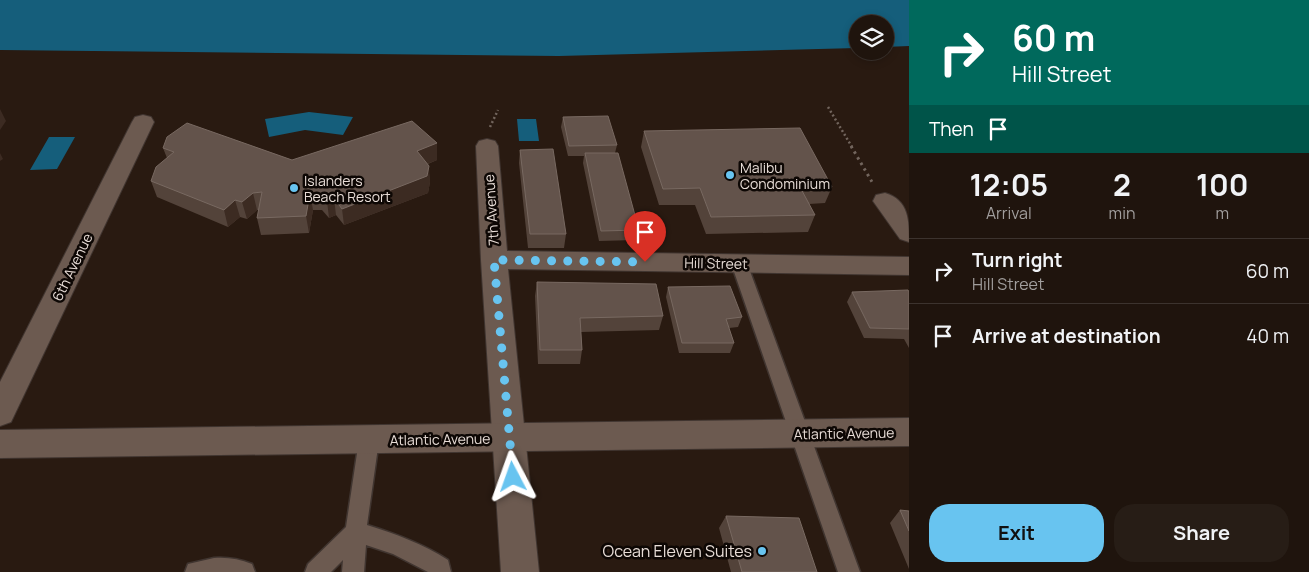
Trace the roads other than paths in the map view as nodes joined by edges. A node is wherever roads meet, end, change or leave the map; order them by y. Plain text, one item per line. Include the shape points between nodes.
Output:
1 (144, 122) dead end
2 (487, 146) dead end
3 (885, 201) road end
4 (909, 233) edge
5 (494, 260) junction
6 (739, 263) junction
7 (909, 266) edge
8 (0, 413) edge
9 (909, 432) edge
10 (799, 434) junction
11 (510, 438) junction
12 (369, 440) junction
13 (0, 444) edge
14 (356, 532) junction
15 (196, 572) edge
16 (244, 572) edge
17 (316, 572) edge
18 (353, 572) edge
19 (440, 572) edge
20 (520, 572) edge
21 (849, 572) edge

1 - 8 street, 6th Avenue
2 - 5 street, 7th Avenue
3 - 4 street
5 - 6 street, Hill Street
5 - 11 street, 7th Avenue
6 - 7 street, Hill Street
6 - 10 lane
9 - 10 street, Atlantic Avenue
10 - 11 street, Atlantic Avenue
10 - 21 lane
11 - 12 street, Atlantic Avenue
11 - 20 street, 7th Avenue
12 - 13 street, Atlantic Avenue
12 - 14 lane
14 - 17 lane
14 - 18 lane
14 - 19 lane via 420,554 440,567
15 - 16 lane via 221,567

